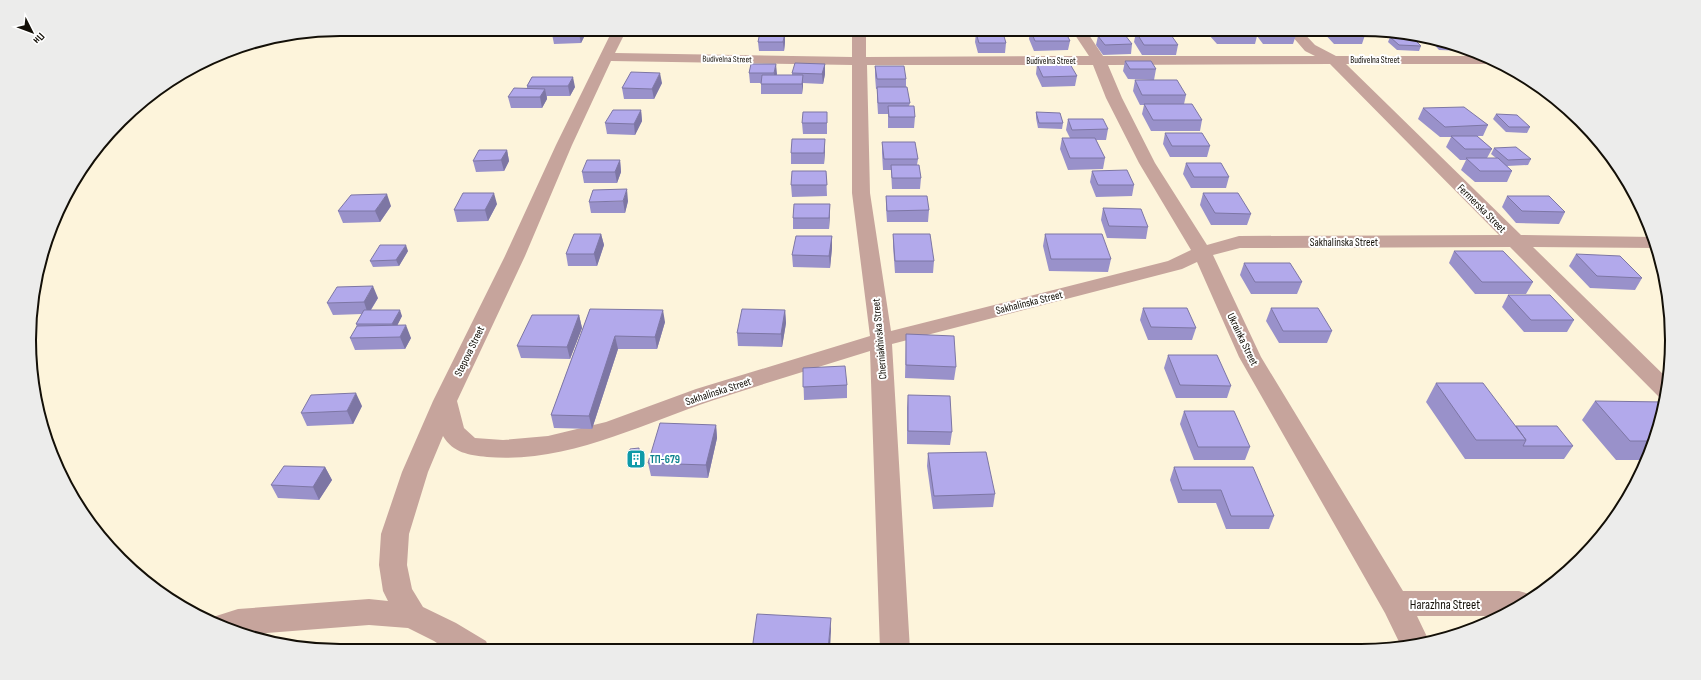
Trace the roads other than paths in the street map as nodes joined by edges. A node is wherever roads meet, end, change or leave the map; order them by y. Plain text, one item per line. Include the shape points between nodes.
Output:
1 (617, 36) edge
2 (859, 36) edge
3 (1083, 36) edge
4 (1299, 36) edge
5 (607, 57) junction
6 (1333, 60) junction
7 (1479, 60) edge
8 (860, 61) junction
9 (1099, 61) junction
10 (1516, 241) junction
11 (1649, 243) edge
12 (1202, 252) junction
13 (881, 340) junction
14 (1661, 385) edge
15 (445, 401) junction
16 (1513, 603) edge
17 (1396, 604) junction
18 (412, 616) junction
19 (231, 624) edge
20 (1414, 639) edge
21 (464, 644) edge
22 (895, 644) edge

1 - 5 street, Stepova Street
2 - 8 street, Cherniakhivska Street
3 - 9 street, Ukrainka Street
4 - 6 street, Fermerska Street via 1310,48
5 - 8 street, Budivelna Street
5 - 15 street, Stepova Street via 564,145 516,256
6 - 7 street, Budivelna Street
6 - 9 street, Budivelna Street
6 - 10 street, Fermerska Street
8 - 9 street, Budivelna Street
8 - 13 street, Cherniakhivska Street via 861,193
9 - 12 street, Ukrainka Street via 1114,98 1147,163
10 - 11 street, Sakhalinska Street
10 - 12 street, Sakhalinska Street via 1239,242
10 - 14 street, Fermerska Street
12 - 13 street, Sakhalinska Street via 1174,265
12 - 17 street, Ukrainka Street via 1250,357
13 - 15 street, Sakhalinska Street via 704,395 611,429 548,445 503,450 469,446 453,432
13 - 22 street, Cherniakhivska Street
15 - 18 street, Stepova Street via 415,472 395,534 393,565 398,591
16 - 17 street, Harazhna Street
17 - 20 street, Ukrainka Street
18 - 19 street via 369,612
18 - 21 street

